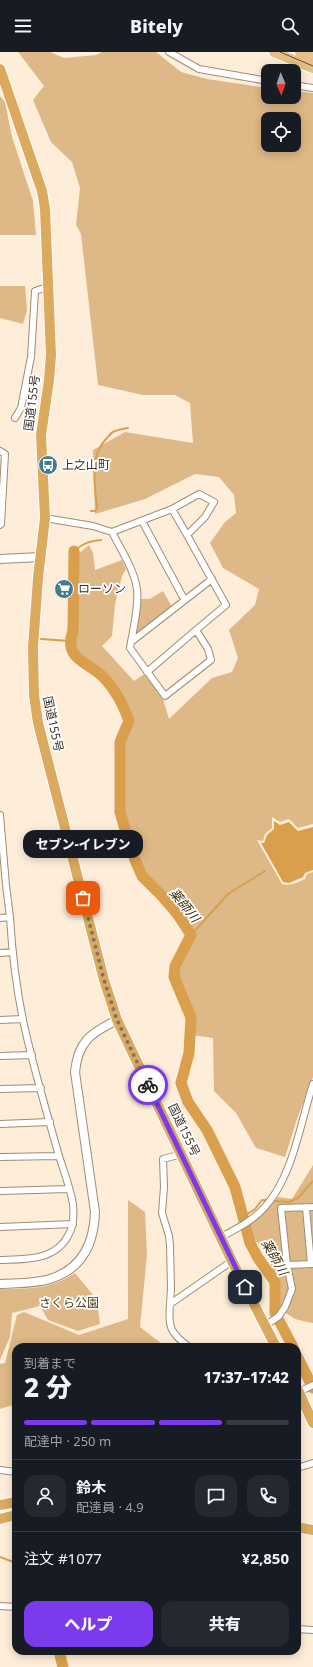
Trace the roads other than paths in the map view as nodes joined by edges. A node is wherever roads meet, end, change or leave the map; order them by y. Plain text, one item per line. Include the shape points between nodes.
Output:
1 (169, 52) edge
2 (274, 52) edge
3 (300, 52) edge
4 (313, 58) edge
5 (313, 68) edge
6 (0, 69) edge
7 (261, 80) edge
8 (301, 86) edge
9 (313, 88) edge
10 (47, 287) junction
11 (15, 418) dead end
12 (0, 451) edge
13 (1, 488) edge
14 (172, 509) junction
15 (45, 518) junction
16 (142, 521) junction
17 (0, 525) edge
18 (112, 532) junction
19 (186, 535) junction
20 (40, 557) junction
21 (0, 559) edge
22 (212, 579) junction
23 (184, 599) junction
24 (196, 630) junction
25 (131, 642) junction
26 (147, 672) junction
27 (0, 815) edge
28 (2, 851) edge
29 (3, 885) edge
30 (10, 917) junction
31 (0, 918) edge
32 (12, 952) junction
33 (0, 953) edge
34 (23, 1019) junction
35 (0, 1020) edge
36 (117, 1020) junction
37 (32, 1055) junction
38 (0, 1056) edge
39 (313, 1084) edge
40 (40, 1088) junction
41 (0, 1089) edge
42 (50, 1122) junction
43 (0, 1124) edge
44 (182, 1154) junction
45 (59, 1156) junction
46 (0, 1157) edge
47 (69, 1189) junction
48 (0, 1191) edge
49 (313, 1207) edge
50 (306, 1208) junction
51 (73, 1224) junction
52 (0, 1226) edge
53 (221, 1237) junction
54 (0, 1260) edge
55 (232, 1261) junction
56 (312, 1264) edge
57 (287, 1265) junction
58 (0, 1284) edge
59 (170, 1304) junction
60 (265, 1326) junction
61 (184, 1343) edge
62 (274, 1343) edge
63 (313, 1384) edge
64 (301, 1389) edge
65 (301, 1397) edge
66 (313, 1423) edge
67 (313, 1463) edge
68 (301, 1467) edge
69 (0, 1470) edge
70 (12, 1472) edge
71 (12, 1503) edge
72 (0, 1505) edge
73 (12, 1516) edge
74 (0, 1519) edge
75 (301, 1528) edge
76 (313, 1530) edge
77 (301, 1534) edge
78 (313, 1536) edge
79 (0, 1606) edge
80 (12, 1607) edge
81 (301, 1629) edge
82 (313, 1630) edge

1 - 7 street via 199,69
2 - 5 main road
3 - 4 main road
6 - 10 highway, 国道155号 via 42,191 45,209
8 - 9 street
10 - 11 street via 35,291 31,357 21,408
10 - 15 highway, 国道155号 via 49,380 41,435
12 - 13 street via 5,454
13 - 17 street
14 - 16 street
14 - 19 street
14 - 19 street via 198,494 214,502 205,517
15 - 18 street
15 - 20 highway, 国道155号
16 - 18 street
16 - 23 street
18 - 25 street via 133,574 137,590
19 - 22 street
20 - 21 street
20 - 36 highway, 国道155号 via 33,647 36,716 104,980
22 - 23 street
22 - 24 street via 226,605
23 - 25 street
24 - 26 street
24 - 26 street via 208,649 211,660 165,696
25 - 26 street via 130,648
27 - 28 street
28 - 29 street
29 - 30 street
30 - 31 street
30 - 32 street
32 - 33 street
32 - 34 street
34 - 35 street
34 - 37 street
36 - 44 highway, 国道155号
36 - 58 street via 87,1037 79,1048 76,1061 75,1072 95,1212 91,1242 75,1265 49,1280
37 - 38 street
37 - 40 street
39 - 53 street via 286,1173 276,1193 264,1209 248,1222
40 - 41 street
40 - 42 street
42 - 43 street
42 - 45 street
44 - 53 highway, 国道155号
44 - 59 street via 163,1159 162,1213 170,1245
45 - 46 street
45 - 47 street
47 - 48 street
47 - 51 street via 73,1204
49 - 50 street
50 - 56 street
50 - 57 street via 281,1208
51 - 52 street
51 - 54 street via 60,1248 53,1253 37,1258
53 - 55 highway, 国道155号
55 - 59 street
55 - 60 highway, 国道155号
56 - 57 street
57 - 60 street via 292,1289 289,1300 279,1316
59 - 61 street via 171,1330
60 - 62 highway, 国道155号
63 - 64 street
65 - 66 highway
67 - 68 street
69 - 70 street
71 - 72 highway
73 - 74 highway
75 - 76 highway
77 - 78 highway
79 - 80 street
81 - 82 street

